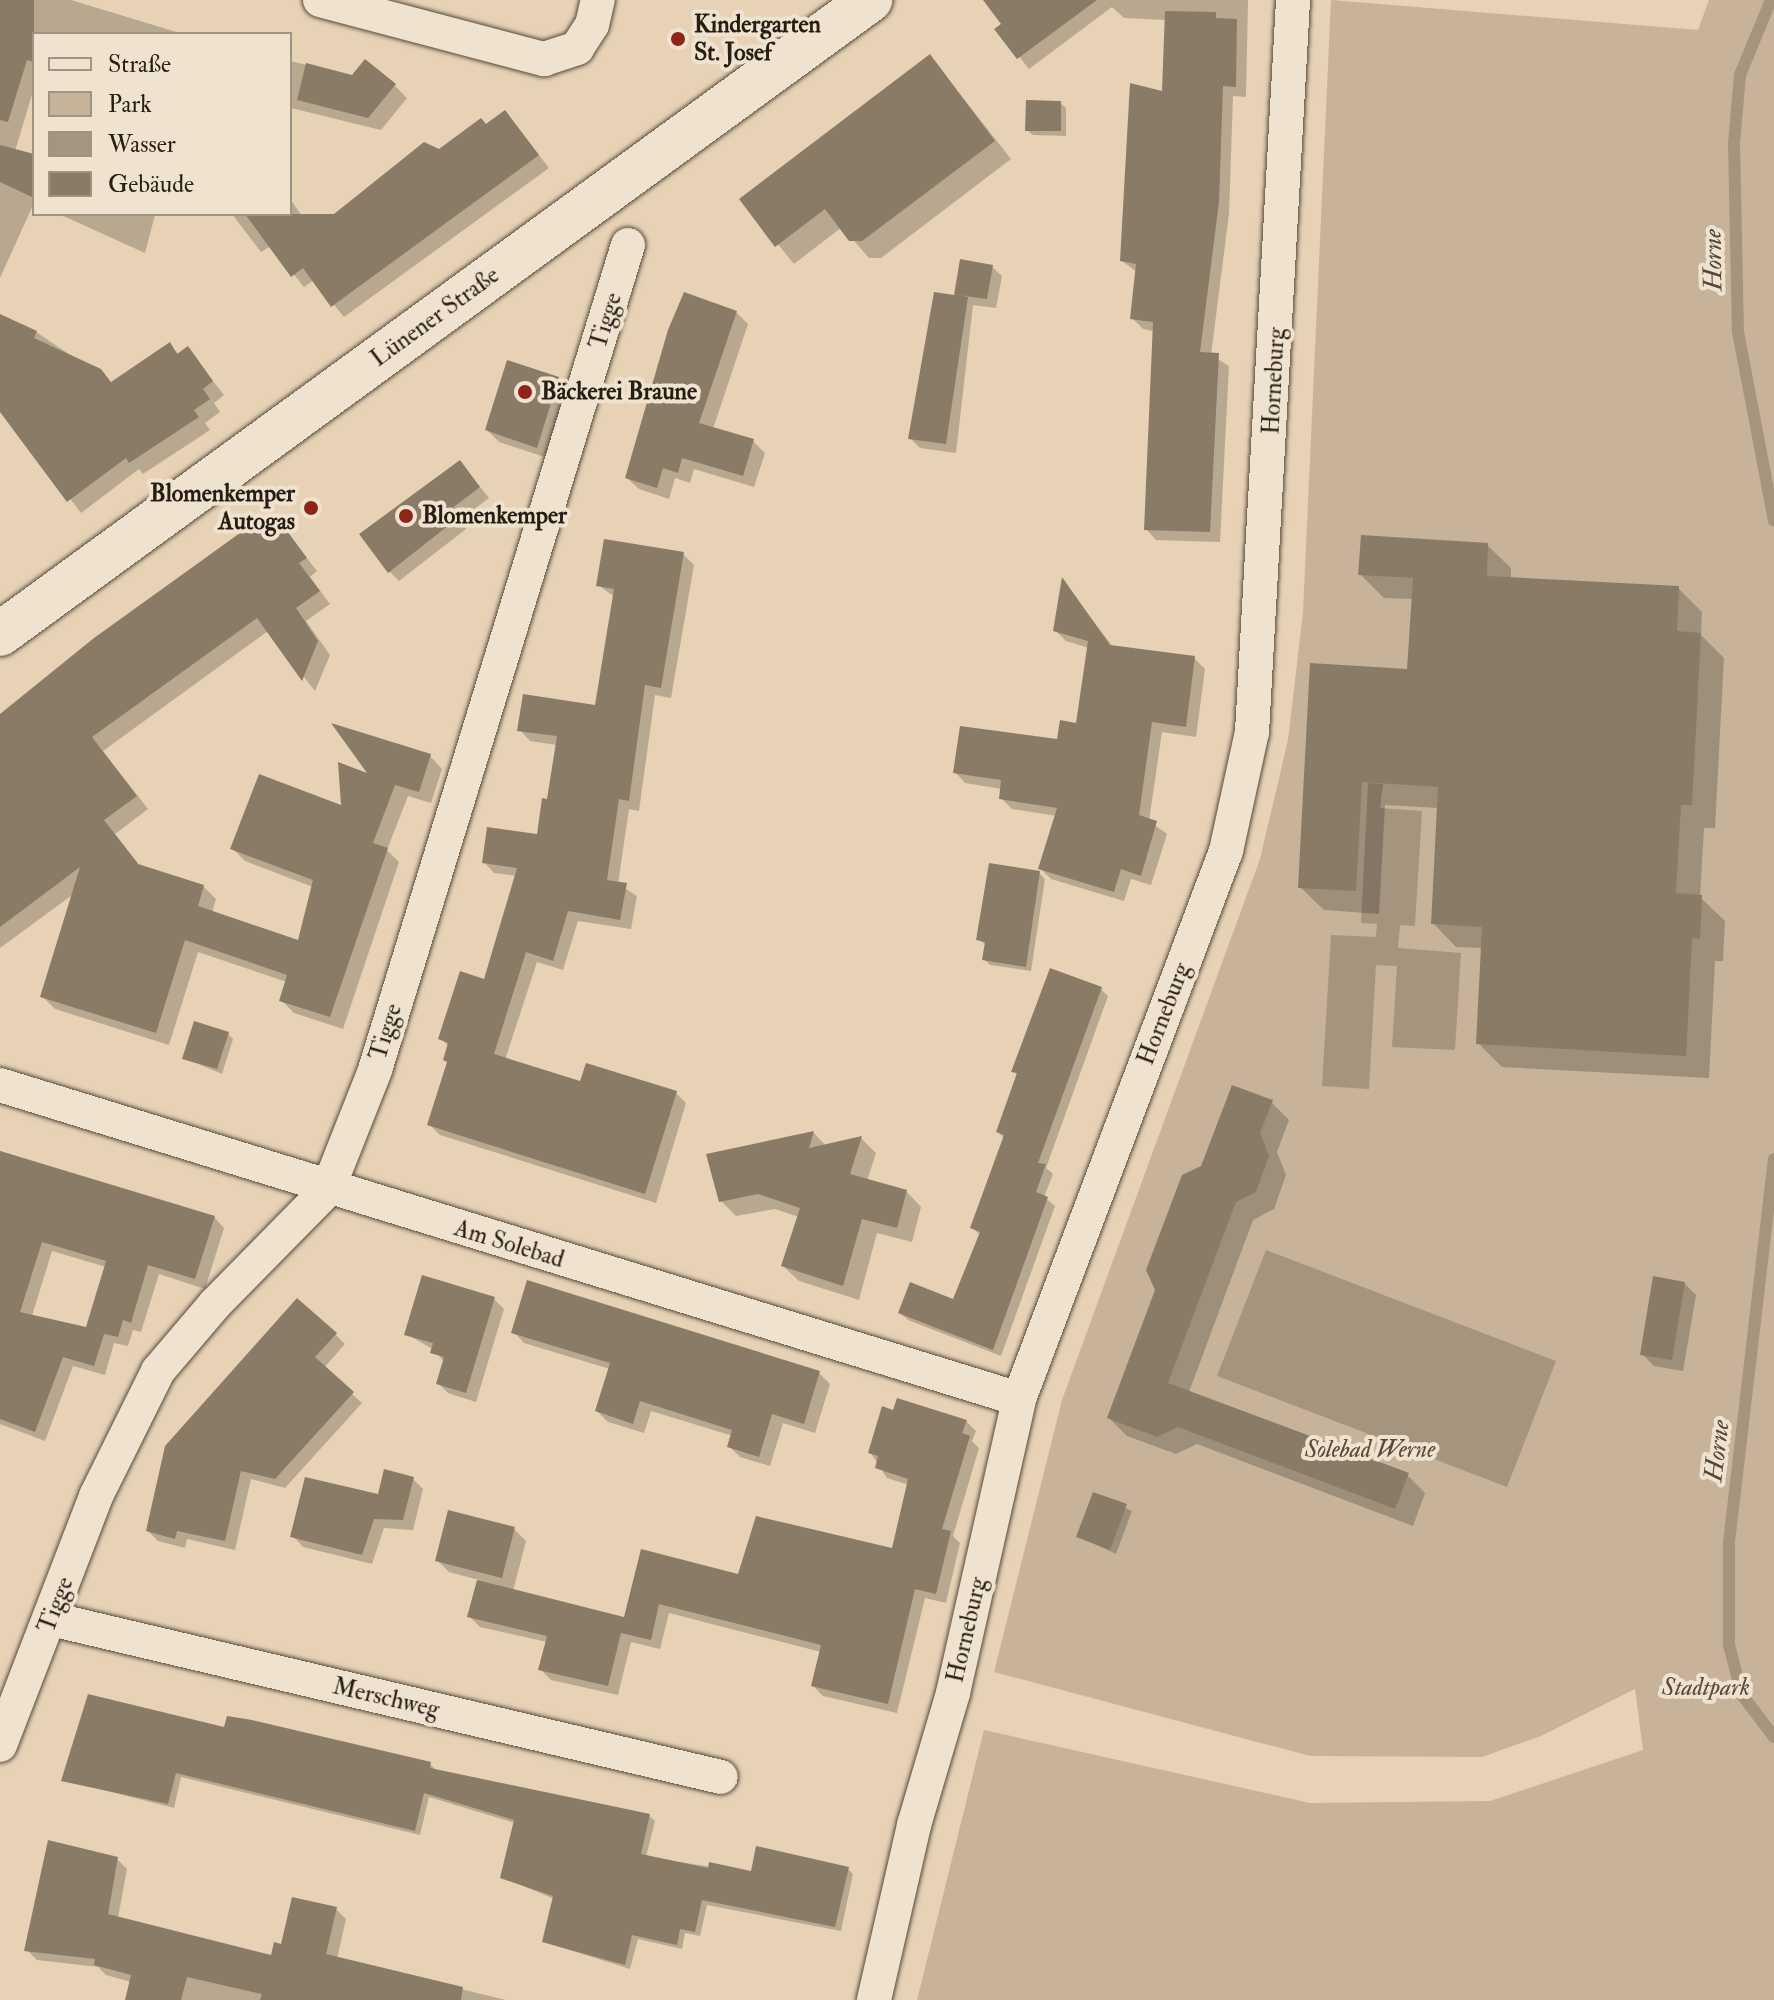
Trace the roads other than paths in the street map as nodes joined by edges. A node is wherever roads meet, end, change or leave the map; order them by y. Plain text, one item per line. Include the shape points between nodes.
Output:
1 (320, 0) edge
2 (870, 0) edge
3 (1293, 0) edge
4 (595, 12) edge
5 (628, 245) dead end
6 (1, 631) edge
7 (0, 1085) edge
8 (328, 1189) junction
9 (1019, 1399) junction
10 (51, 1619) junction
11 (0, 1745) edge
12 (721, 1777) dead end
13 (874, 2000) edge

1 - 4 street via 544,59 577,48
2 - 6 main road, Lünener Straße
3 - 9 street, Horneburg via 1252,732 1226,851
5 - 8 street, Tigge via 379,1055
7 - 8 street, Am Solebad
8 - 9 street, Am Solebad
8 - 10 street, Tigge via 215,1304 158,1371 96,1496
9 - 13 street, Horneburg via 953,1693 914,1825
10 - 11 street, Tigge
10 - 12 street, Merschweg

